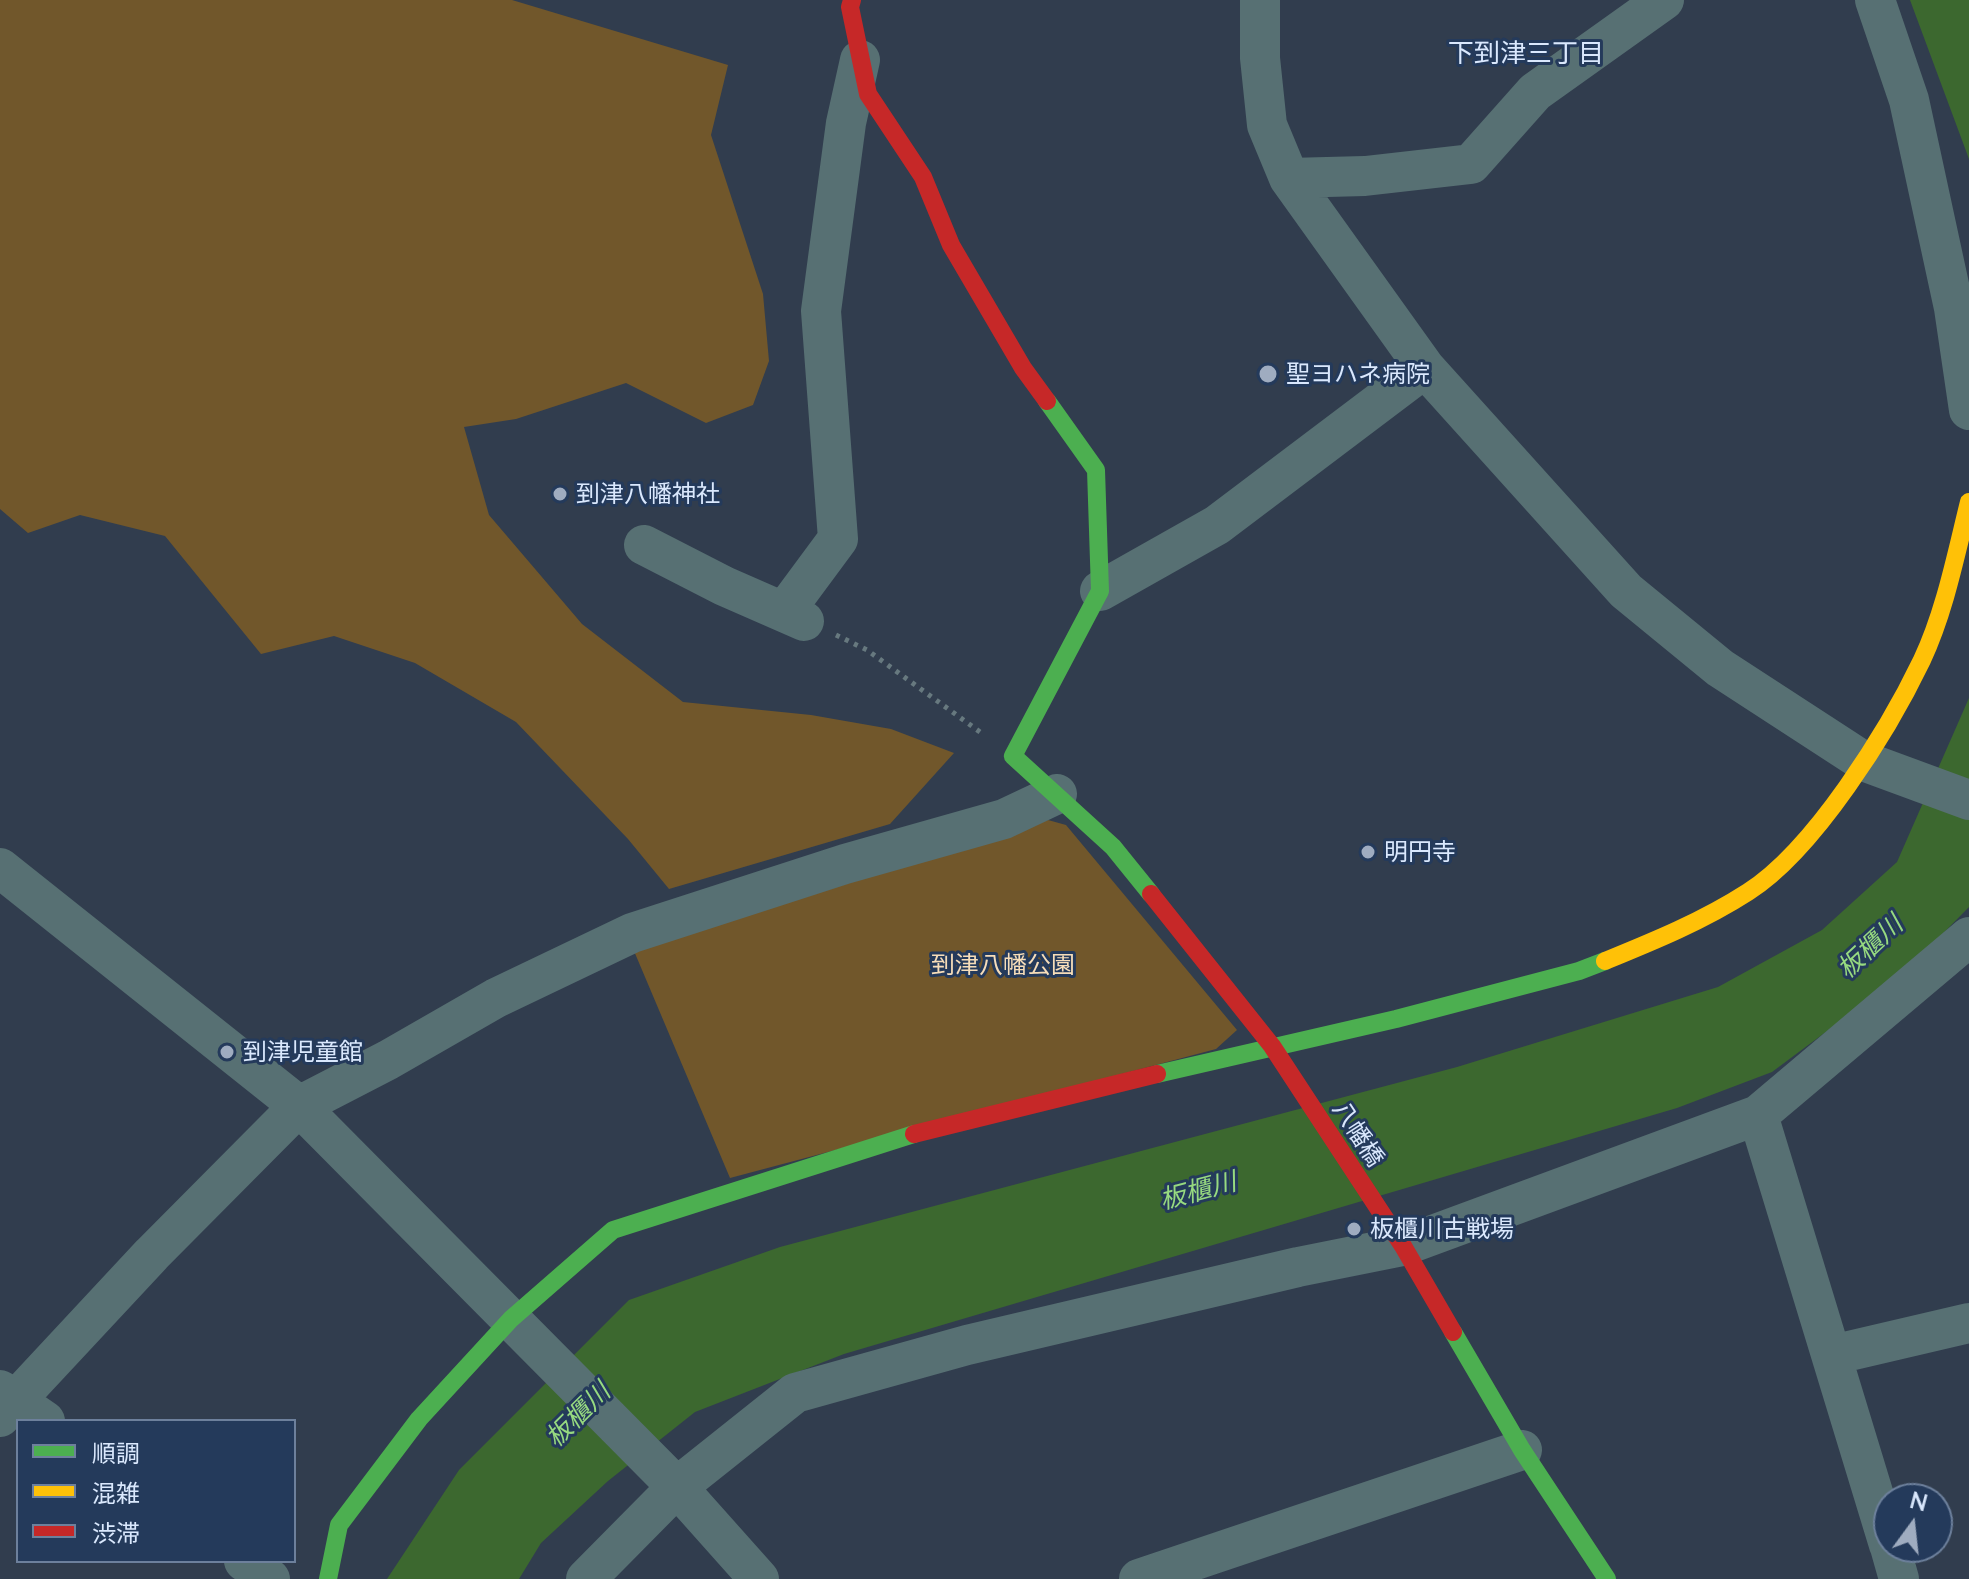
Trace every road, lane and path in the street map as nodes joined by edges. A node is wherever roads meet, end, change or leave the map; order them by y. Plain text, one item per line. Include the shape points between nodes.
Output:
1 (852, 0) edge
2 (1260, 0) edge
3 (1664, 0) edge
4 (1875, 0) edge
5 (860, 60) junction
6 (1289, 178) junction
7 (1425, 368) junction
8 (1969, 410) edge
9 (1969, 502) edge
10 (644, 545) dead end
11 (1100, 591) junction
12 (794, 616) junction
13 (1013, 756) junction
14 (1863, 761) junction
15 (1057, 794) junction
16 (1969, 800) edge
17 (0, 868) edge
18 (1969, 937) edge
19 (1272, 1046) junction
20 (299, 1106) junction
21 (1758, 1115) junction
22 (1394, 1233) junction
23 (511, 1319) junction
24 (1969, 1323) edge
25 (1832, 1355) junction
26 (15, 1407) edge
27 (1522, 1450) junction
28 (677, 1487) junction
29 (1873, 1492) edge
30 (247, 1563) edge
31 (270, 1579) edge
32 (328, 1579) edge
33 (586, 1579) edge
34 (759, 1579) edge
35 (1139, 1579) edge
36 (1607, 1579) edge

1 - 5 street
2 - 6 street via 1267,125
3 - 6 street via 1535,92 1471,164
4 - 8 street via 1909,100 1954,308
5 - 11 street via 868,94 923,177 951,245 1023,368 1096,470
5 - 12 street via 846,123 821,311 838,539
6 - 7 street
7 - 11 street via 1217,525
7 - 14 street via 1626,591 1720,668
9 - 14 street via 1922,659
10 - 12 street
11 - 13 street
12 - 13 path via 867,650
13 - 15 street, 八幡橋
14 - 16 street
14 - 19 street via 1809,839 1750,891 1670,935 1579,971
15 - 19 street, 八幡橋 via 1113,847
15 - 20 street via 1004,819 632,933 496,998
17 - 20 street
18 - 21 street
19 - 22 street, 八幡橋
19 - 23 street via 895,1139 613,1230
20 - 23 street
20 - 26 street
21 - 22 street
21 - 25 street
22 - 27 street, 八幡橋
22 - 28 street via 1298,1267 967,1345 795,1393
23 - 28 street
23 - 32 street via 419,1419 339,1525
24 - 25 street
25 - 29 street
27 - 35 street
27 - 36 street, 八幡橋
28 - 33 street
28 - 34 street
30 - 31 street

